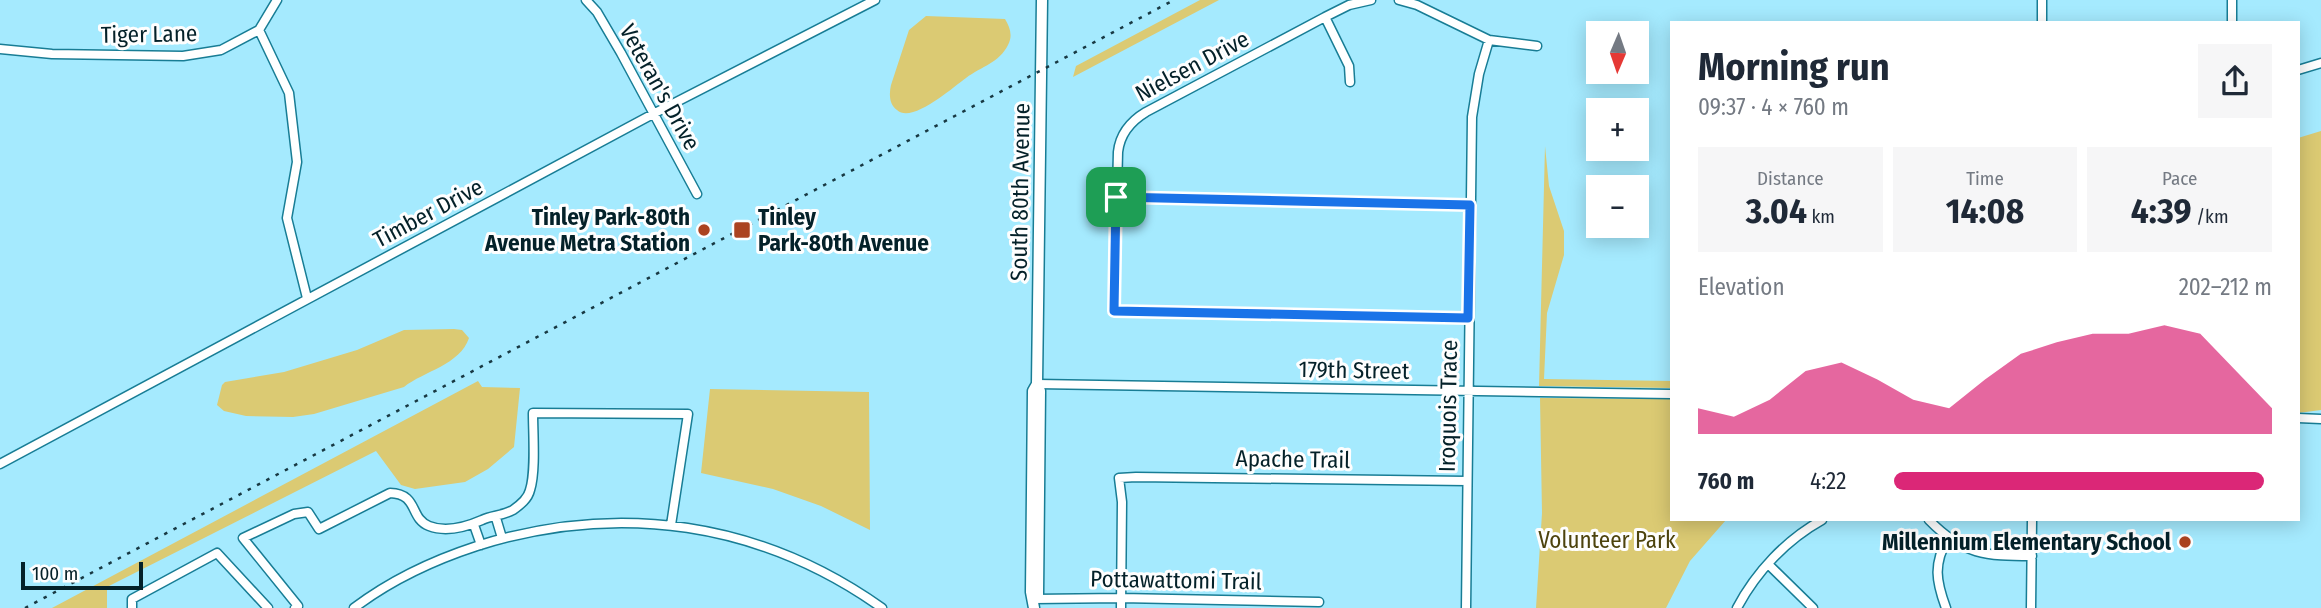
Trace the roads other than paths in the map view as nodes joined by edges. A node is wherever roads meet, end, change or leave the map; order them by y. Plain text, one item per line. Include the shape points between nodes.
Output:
1 (276, 0) edge
2 (586, 0) edge
3 (875, 0) edge
4 (1042, 0) edge
5 (1371, 0) edge
6 (1399, 0) edge
7 (2042, 0) edge
8 (2232, 0) edge
9 (1325, 17) junction
10 (2042, 21) edge
11 (2232, 21) edge
12 (259, 30) junction
13 (1489, 40) junction
14 (1537, 46) dead end
15 (0, 49) edge
16 (2321, 62) edge
17 (2300, 69) edge
18 (1350, 82) dead end
19 (653, 114) junction
20 (697, 194) dead end
21 (1116, 197) junction
22 (1470, 205) junction
23 (307, 298) junction
24 (1468, 318) junction
25 (1037, 384) junction
26 (1468, 390) junction
27 (1670, 394) edge
28 (2300, 418) edge
29 (2321, 419) edge
30 (0, 464) edge
31 (1467, 481) junction
32 (496, 518) junction
33 (1821, 521) edge
34 (1930, 521) edge
35 (2032, 521) edge
36 (474, 525) junction
37 (671, 525) junction
38 (502, 538) junction
39 (1948, 538) junction
40 (481, 545) junction
41 (2032, 556) junction
42 (1768, 564) junction
43 (1121, 598) junction
44 (1319, 602) dead end
45 (1034, 603) edge
46 (298, 607) edge
47 (132, 608) edge
48 (268, 608) edge
49 (354, 608) edge
50 (883, 608) edge
51 (1121, 608) edge
52 (1466, 608) edge
53 (1737, 608) edge
54 (1813, 608) edge
55 (1946, 608) edge
56 (2031, 608) edge

1 - 12 street
2 - 19 street, Veteran's Drive
3 - 19 street, Timber Drive
4 - 25 street, South 80th Avenue
5 - 9 street, Nielsen Drive
6 - 13 street
7 - 10 street
8 - 11 street
9 - 18 street via 1349,66
9 - 21 street, Nielsen Drive via 1137,117 1120,142
12 - 15 street, Tiger Lane via 221,50 183,56
12 - 23 street via 289,93 296,162 287,218
13 - 14 street
13 - 22 street, Iroquois Trace via 1472,117
16 - 17 street
19 - 20 street, Veteran's Drive
19 - 23 street, Timber Drive
21 - 22 street
21 - 24 street, Nielsen Drive via 1114,311
22 - 24 street, Iroquois Trace
23 - 30 street, Timber Drive
24 - 26 street, Iroquois Trace
25 - 26 street, 179th Street
25 - 45 street, South 80th Avenue via 1033,391
26 - 27 street, 179th Street
26 - 31 street, Iroquois Trace
28 - 29 street
31 - 43 street, Apache Trail via 1119,478
31 - 52 street, Iroquois Trace
32 - 36 street
32 - 37 street via 519,506 530,491 533,413 688,414
32 - 38 street
33 - 42 street
34 - 39 street
35 - 41 street
36 - 40 street
36 - 46 street via 428,526 410,499 390,493 319,529 308,512 243,537
37 - 38 street via 584,524
37 - 50 street via 728,536 783,554 843,582
38 - 40 street
39 - 41 street via 1983,554
39 - 55 street via 1938,558 1937,585
40 - 49 street via 413,572
41 - 56 street
42 - 53 street
42 - 54 street
43 - 44 street, Pottawattomi Trail
43 - 45 street, Pottawattomi Trail
43 - 51 street
47 - 48 street via 132,599 217,554

